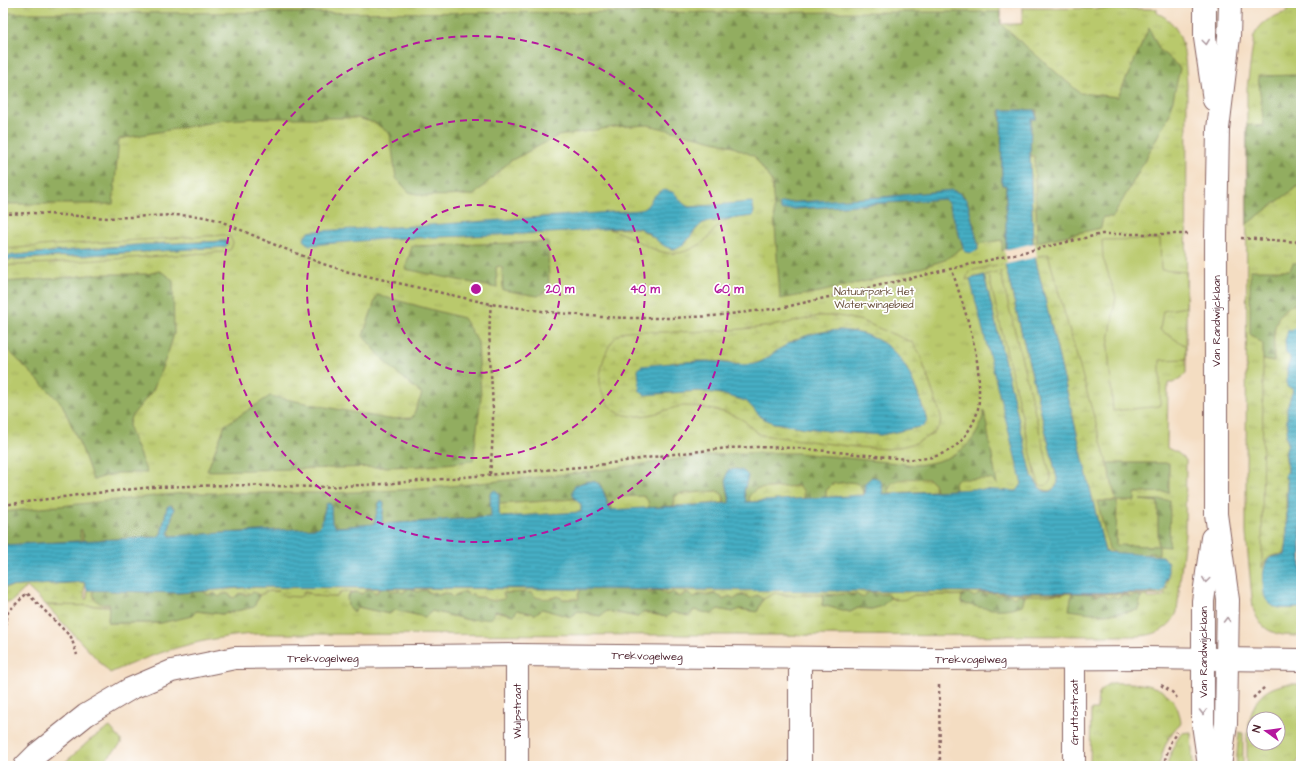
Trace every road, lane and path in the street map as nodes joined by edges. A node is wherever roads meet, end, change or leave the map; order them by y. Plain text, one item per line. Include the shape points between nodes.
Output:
1 (1205, 3) edge
2 (1230, 3) edge
3 (1218, 129) junction
4 (3, 214) edge
5 (1187, 233) dead end
6 (1247, 239) dead end
7 (1301, 242) edge
8 (952, 270) junction
9 (491, 304) junction
10 (490, 474) junction
11 (3, 505) edge
12 (1216, 514) junction
13 (3, 631) edge
14 (77, 655) dead end
15 (517, 655) junction
16 (800, 658) junction
17 (939, 659) junction
18 (1074, 659) junction
19 (1203, 659) junction
20 (1227, 659) junction
21 (1269, 660) junction
22 (1301, 660) edge
23 (1156, 683) dead end
24 (1251, 700) dead end
25 (1179, 701) dead end
26 (1181, 727) dead end
27 (25, 766) edge
28 (517, 766) edge
29 (800, 766) edge
30 (940, 766) edge
31 (1074, 766) edge
32 (1163, 766) edge
33 (1209, 766) edge
34 (1220, 766) edge

1 -> 3 street, Van Randwijcklaan via 1205,38
2 - 3 street, Van Randwijcklaan via 1229,37
3 - 12 street, Van Randwijcklaan
4 - 9 path via 32,213 108,218 199,216 218,220 342,270
5 - 8 path via 1102,234
6 - 7 path
8 - 9 path via 793,306 713,316 601,317
8 - 10 path via 974,344 979,404 977,414 966,435 941,454 926,459 915,459 791,448 728,448 584,467
9 - 10 path via 489,339 493,418
10 - 11 path via 376,485 153,487
12 -> 19 street, Van Randwijcklaan via 1203,601
20 -> 12 street, Van Randwijcklaan via 1228,600
13 - 14 path via 8,612 27,593 71,637
15 - 16 street, Trekvogelweg
15 - 27 street, Trekvogelweg via 235,658 200,664 166,674 130,689 97,707
15 - 28 street, Wulpstraat
16 - 17 street, Trekvogelweg
16 - 29 street
17 - 18 street, Trekvogelweg
17 - 30 path
18 - 19 street, Trekvogelweg
18 - 31 street, Gruttostraat
19 - 20 street, Trekvogelweg
19 -> 33 street, Van Randwijcklaan via 1203,724
20 - 21 street, Trekvogelweg
20 - 34 street, Van Randwijcklaan via 1226,724
21 - 22 street, Trekvogelweg
21 - 24 path via 1269,684
23 - 25 path via 1172,692
26 - 32 path via 1171,741

